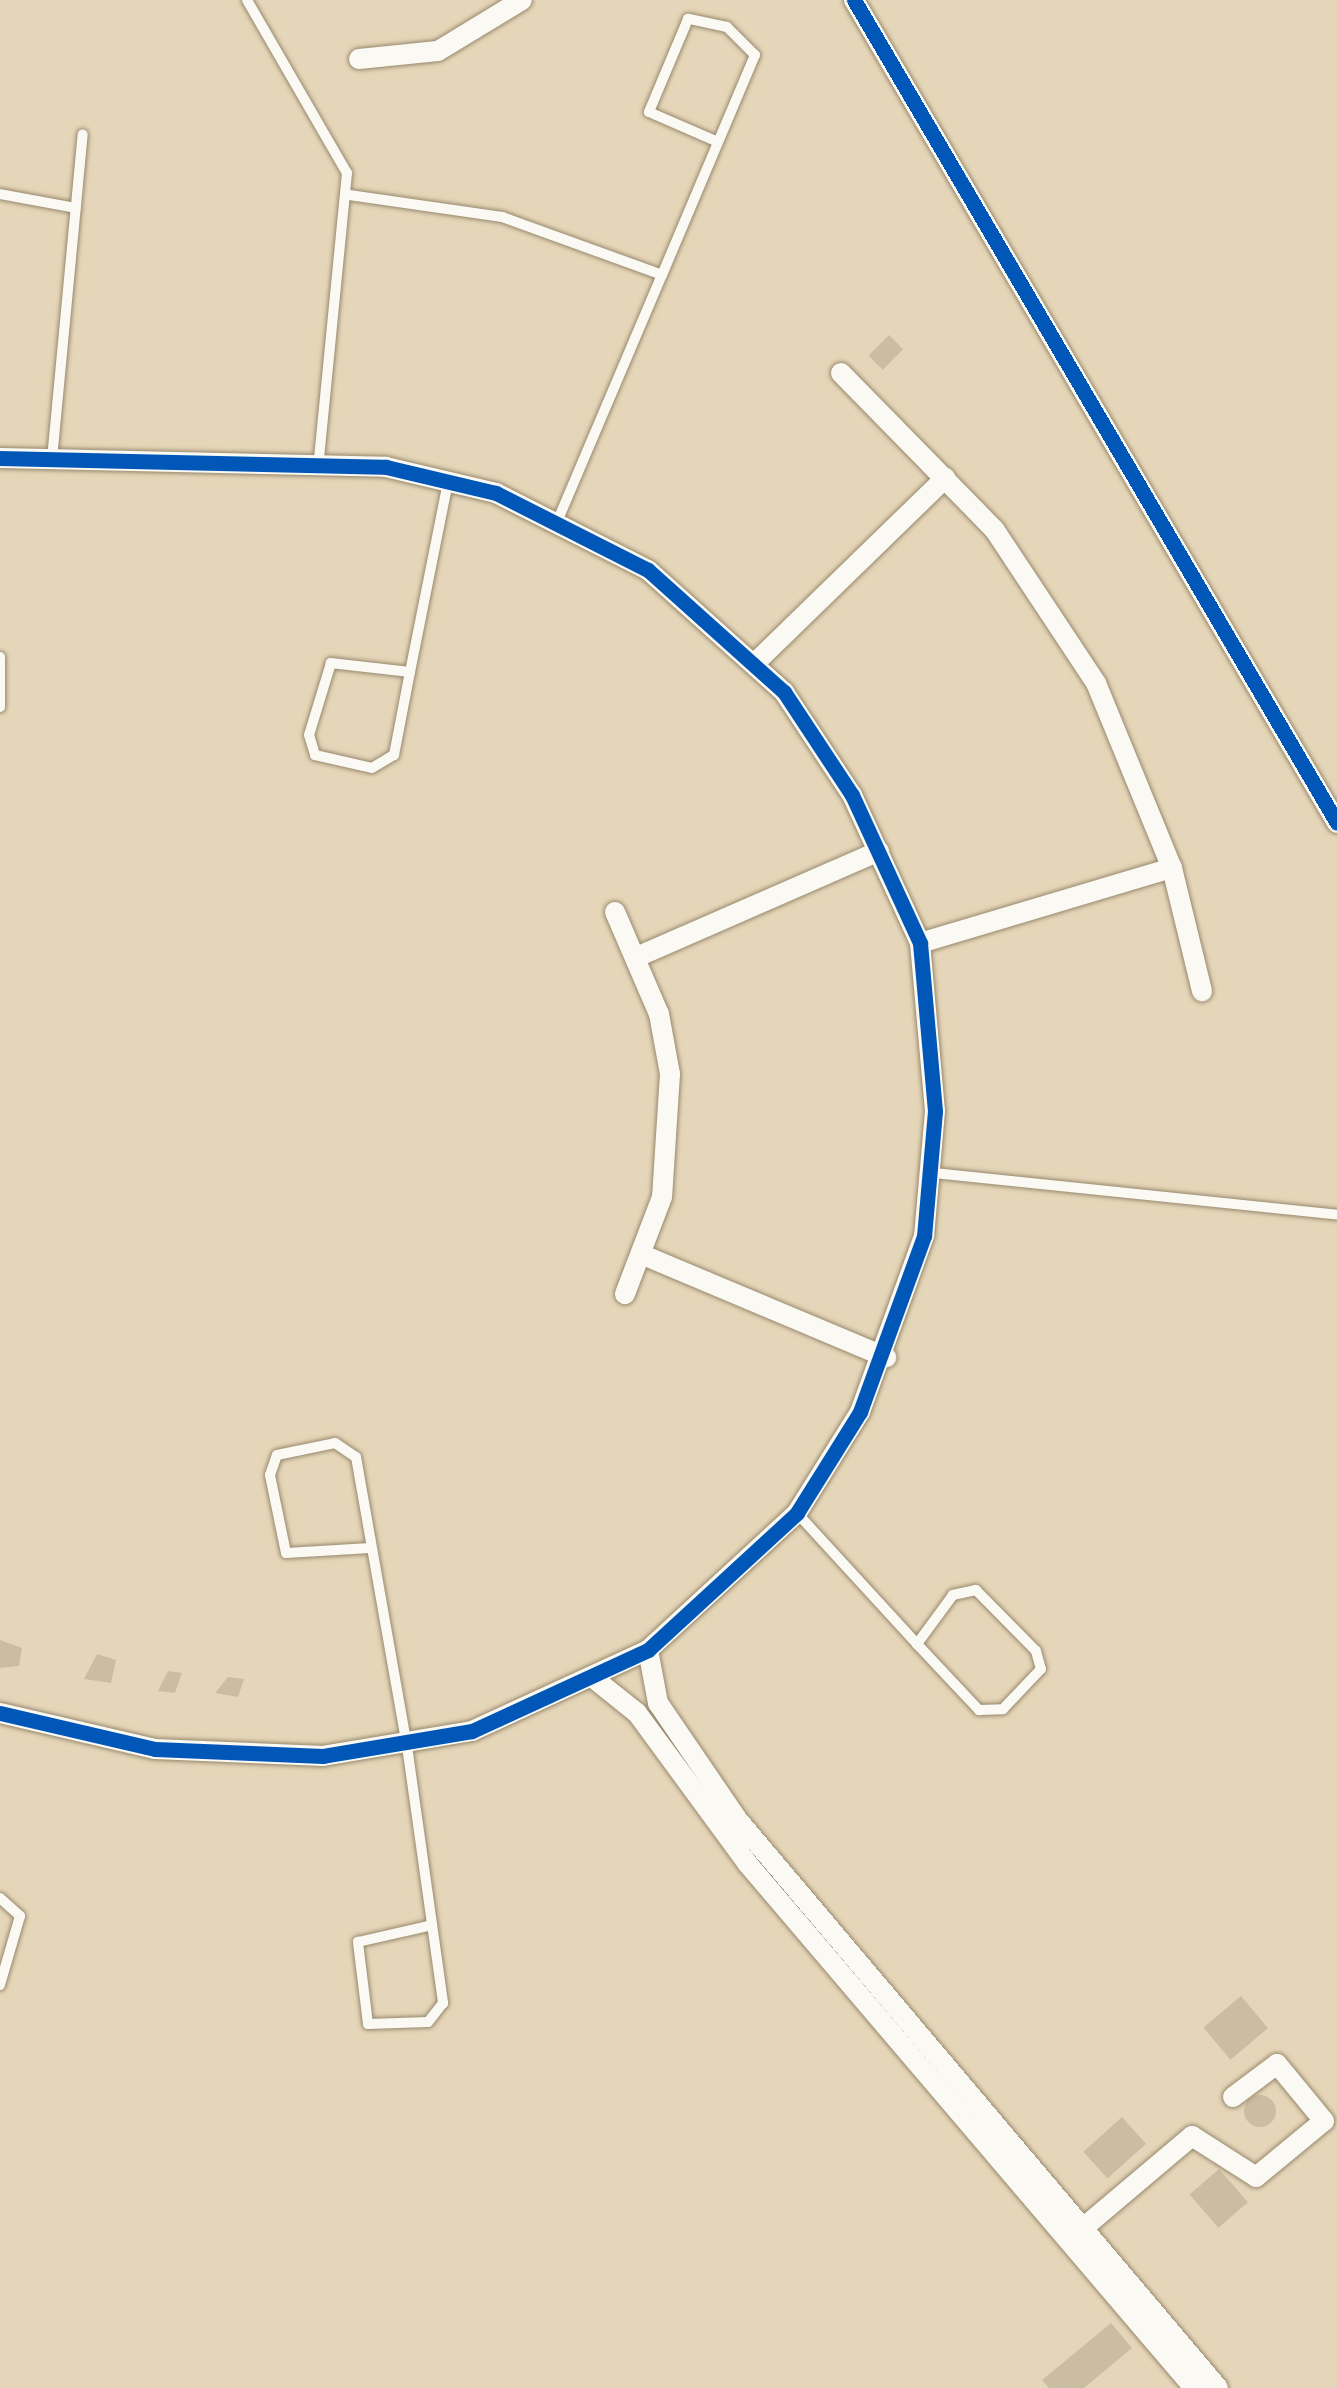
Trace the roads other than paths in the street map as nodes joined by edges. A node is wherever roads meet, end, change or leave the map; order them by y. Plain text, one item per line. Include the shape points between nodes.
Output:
1 (247, 0) edge
2 (522, 0) edge
3 (854, 0) edge
4 (358, 59) dead end
5 (83, 134) dead end
6 (718, 142) junction
7 (0, 194) edge
8 (349, 195) junction
9 (76, 208) junction
10 (662, 275) junction
11 (841, 373) dead end
12 (0, 458) edge
13 (319, 459) junction
14 (52, 465) junction
15 (945, 478) junction
16 (448, 480) junction
17 (556, 522) junction
18 (0, 657) edge
19 (754, 664) junction
20 (410, 672) junction
21 (0, 707) edge
22 (1337, 823) edge
23 (879, 851) junction
24 (1172, 868) junction
25 (615, 912) dead end
26 (920, 943) junction
27 (638, 956) junction
28 (1202, 990) dead end
29 (934, 1173) junction
30 (1337, 1215) edge
31 (644, 1255) junction
32 (625, 1294) dead end
33 (886, 1357) junction
34 (797, 1514) junction
35 (370, 1548) junction
36 (918, 1644) junction
37 (648, 1650) junction
38 (596, 1681) junction
39 (0, 1713) edge
40 (407, 1746) junction
41 (682, 1757) junction
42 (0, 1898) edge
43 (432, 1925) junction
44 (0, 1984) edge
45 (1233, 2097) dead end
46 (1078, 2233) junction
47 (1194, 2388) edge
48 (1218, 2388) edge

1 - 8 lane via 340,152
2 - 4 street via 438,51
3 - 22 street
5 - 9 lane
6 - 6 lane via 755,55 727,26 688,19 649,112
6 - 10 lane
7 - 9 lane
8 - 10 lane via 502,217
8 - 13 lane
9 - 14 lane
10 - 17 lane
11 - 15 street
12 - 14 street
13 - 14 street
13 - 16 street
15 - 19 street
15 - 24 street via 994,529 1086,667
16 - 17 street
16 - 20 lane
17 - 19 street via 648,570
18 - 21 lane
19 - 23 street via 821,742
20 - 20 lane via 389,763 372,768 315,754 309,735 331,662
23 - 26 street
23 - 27 street
24 - 26 street
24 - 28 street
25 - 27 street
26 - 29 street
27 - 31 street via 670,1074 664,1181
29 - 30 lane
29 - 33 street
31 - 32 street
31 - 33 street
33 - 34 street
34 - 36 lane
34 - 37 street
35 - 35 lane via 352,1449 335,1443 277,1455 270,1475 286,1554
35 - 40 lane
36 - 36 lane via 986,1713 1040,1670 1036,1651 976,1590 954,1595
37 - 38 street
37 - 41 street via 658,1702
38 - 40 street
38 - 41 street
39 - 40 street via 206,1753
40 - 43 lane
41 - 46 street
42 - 44 lane via 20,1916
43 - 43 lane via 358,1942 362,2012 374,2028 428,2022 441,2011
45 - 46 street via 1284,2066 1324,2122 1256,2177 1192,2136
46 - 47 street
46 - 48 street

